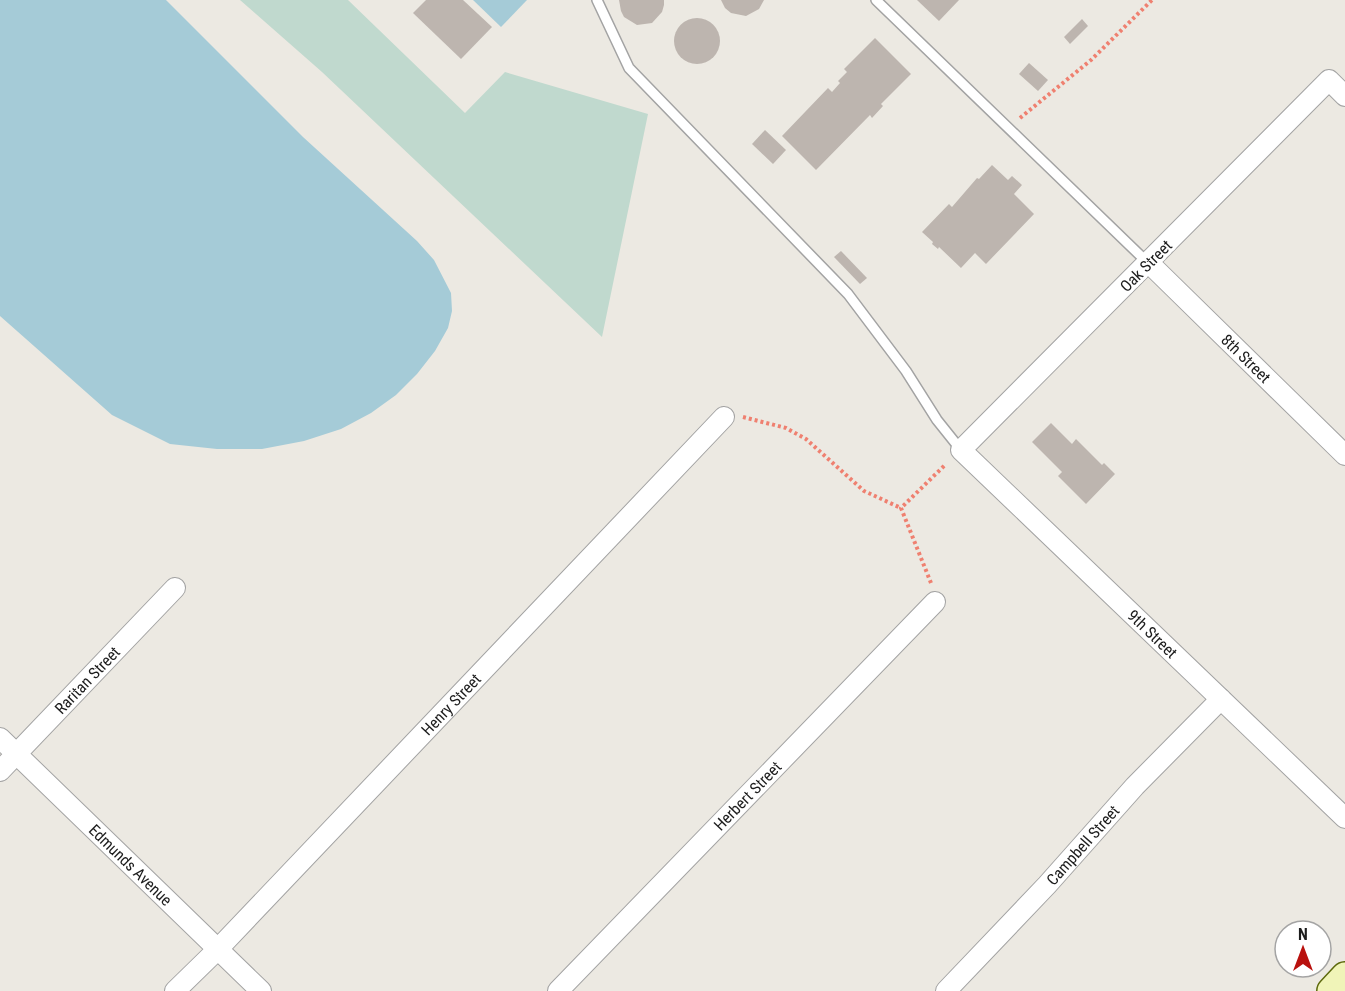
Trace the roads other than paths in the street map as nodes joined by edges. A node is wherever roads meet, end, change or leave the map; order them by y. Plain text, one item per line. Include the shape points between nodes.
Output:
1 (597, 0) edge
2 (876, 0) edge
3 (1345, 96) edge
4 (1149, 263) junction
5 (724, 417) road end
6 (961, 450) junction
7 (1345, 455) edge
8 (174, 588) dead end
9 (935, 602) road end
10 (1221, 699) junction
11 (0, 738) edge
12 (16, 754) junction
13 (0, 771) edge
14 (1345, 818) edge
15 (218, 950) junction
16 (1345, 976) edge
17 (175, 991) edge
18 (261, 991) edge
19 (558, 991) edge
20 (946, 991) edge
21 (1331, 991) edge

1 - 6 lane via 629,68 848,294
2 - 4 lane
3 - 4 street, Oak Street via 1329,80
4 - 6 street, Oak Street
4 - 7 street, 8th Street
5 - 15 street, Henry Street
6 - 10 street, 9th Street
8 - 12 street, Raritan Street
9 - 19 street, Herbert Street
10 - 14 street, 9th Street
10 - 20 street, Campbell Street
11 - 12 street, Edmunds Avenue
12 - 13 street, Raritan Street
12 - 15 street, Edmunds Avenue
15 - 17 street, Henry Street
15 - 18 street, Edmunds Avenue
16 - 21 street

